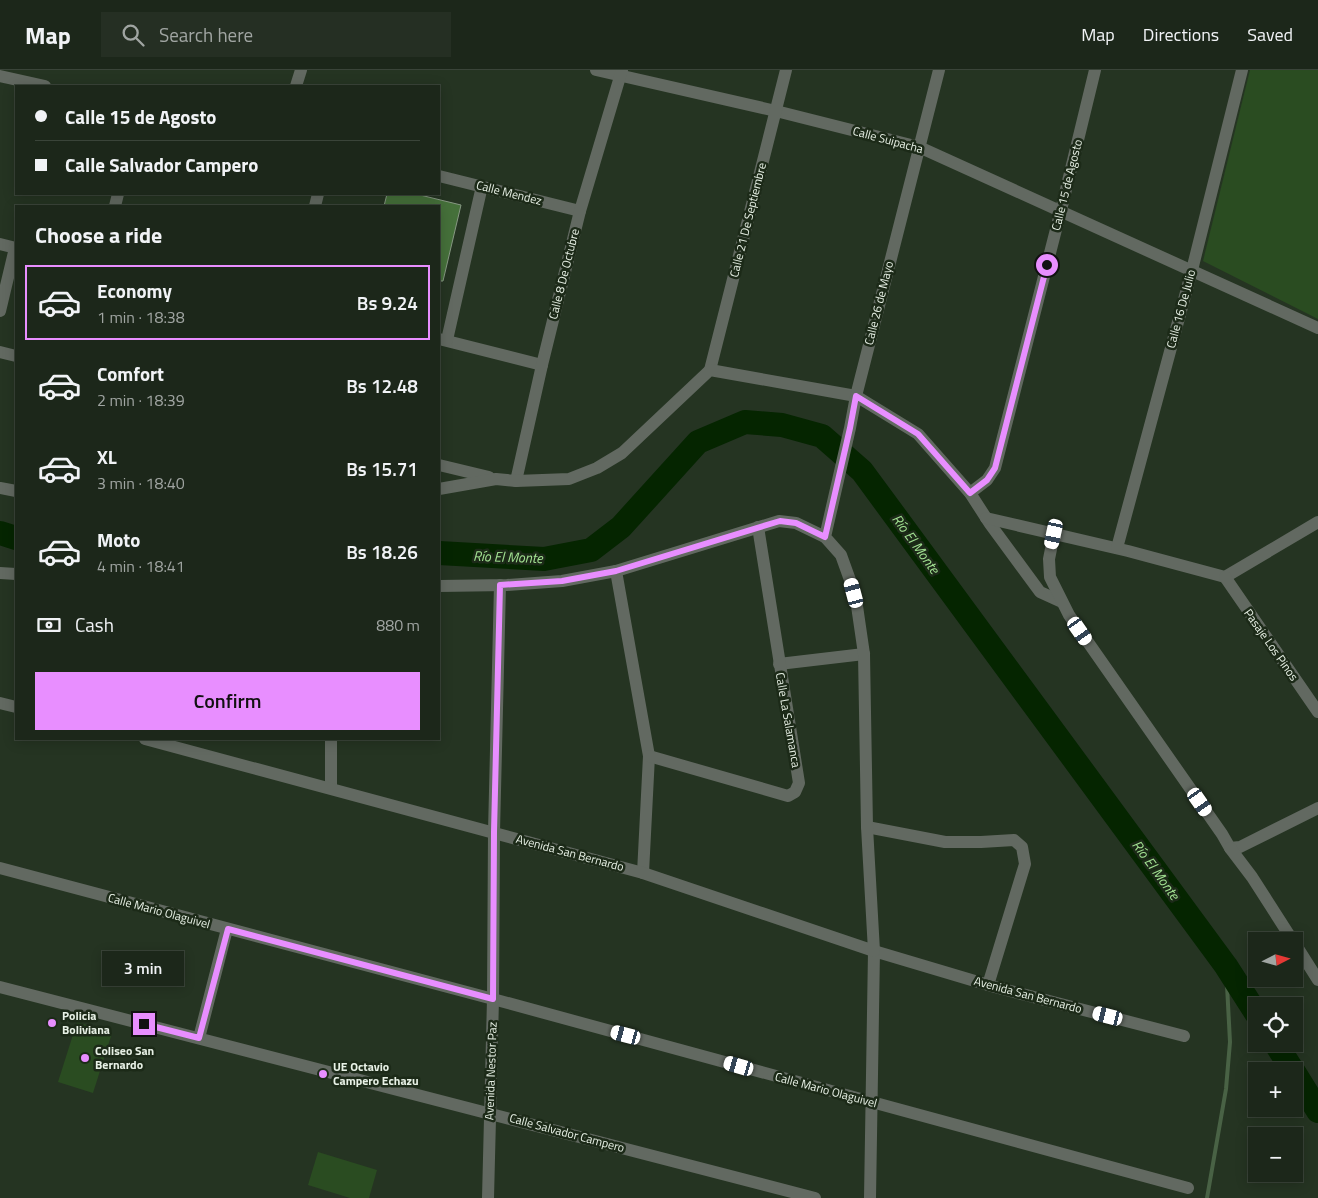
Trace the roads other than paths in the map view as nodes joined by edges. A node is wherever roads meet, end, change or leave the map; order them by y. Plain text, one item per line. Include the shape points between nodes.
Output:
1 (301, 70) edge
2 (596, 70) edge
3 (786, 70) edge
4 (938, 70) edge
5 (1095, 70) edge
6 (1242, 70) edge
7 (622, 73) edge
8 (0, 76) edge
9 (40, 85) edge
10 (296, 85) edge
11 (776, 111) junction
12 (919, 147) junction
13 (440, 176) edge
14 (482, 186) junction
15 (1061, 210) junction
16 (580, 211) junction
17 (0, 244) edge
18 (15, 248) edge
19 (1192, 270) junction
20 (0, 311) edge
21 (1318, 328) edge
22 (443, 339) edge
23 (0, 352) edge
24 (15, 356) edge
25 (542, 365) junction
26 (710, 370) junction
27 (856, 396) junction
28 (440, 466) edge
29 (496, 479) junction
30 (516, 481) junction
31 (0, 488) edge
32 (440, 488) edge
33 (15, 491) edge
34 (970, 493) junction
35 (986, 518) junction
36 (1318, 522) edge
37 (758, 527) junction
38 (1054, 534) junction
39 (825, 537) junction
40 (1117, 548) junction
41 (616, 571) junction
42 (0, 573) edge
43 (15, 574) edge
44 (1225, 577) junction
45 (500, 585) junction
46 (440, 586) edge
47 (1062, 602) junction
48 (864, 654) junction
49 (779, 664) junction
50 (0, 703) edge
51 (15, 707) edge
52 (1318, 712) edge
53 (153, 740) edge
54 (331, 740) edge
55 (176, 743) edge
56 (649, 756) junction
57 (331, 788) junction
58 (1318, 808) edge
59 (867, 827) junction
60 (494, 832) junction
61 (1230, 848) junction
62 (0, 868) edge
63 (643, 873) junction
64 (228, 929) junction
65 (1287, 932) edge
66 (874, 951) junction
67 (1303, 957) edge
68 (1318, 980) edge
69 (988, 985) junction
70 (0, 987) edge
71 (493, 999) junction
72 (1184, 1036) dead end
73 (199, 1038) junction
74 (872, 1102) junction
75 (490, 1113) junction
76 (1188, 1188) dead end
77 (488, 1198) edge
78 (815, 1198) edge
79 (870, 1198) edge

1 - 10 street
2 - 7 street, Calle Suipacha
3 - 11 street, Calle 21 De Septiembre
4 - 12 street, Calle 26 de Mayo
5 - 15 street, Calle 15 de Agosto
6 - 19 street, Calle 16 De Julio
7 - 11 street, Calle Suipacha
7 - 16 street, Calle 8 De Octubre
8 - 9 street
11 - 12 street, Calle Suipacha
11 - 26 street, Calle 21 De Septiembre
12 - 15 street, Calle Suipacha
12 - 27 street, Calle 26 de Mayo
13 - 14 street, Calle Mendez
14 - 16 street, Calle Mendez
14 - 22 street
15 - 19 street, Calle Suipacha
15 - 34 street, Calle 15 de Agosto via 995,468 987,480
16 - 25 street, Calle 8 De Octubre
17 - 18 street
18 - 20 street
19 - 21 street, Calle Suipacha
19 - 40 street, Calle 16 De Julio
22 - 25 street
23 - 24 street
25 - 30 street, Calle 8 De Octubre
26 - 27 street
26 - 30 street via 622,453 597,468 569,478
27 - 34 street via 918,434
27 - 39 street, Calle 26 de Mayo
28 - 29 street
29 - 30 street
29 - 32 street
31 - 33 street
34 - 35 street
35 - 38 street
35 - 47 street via 1040,592
36 - 44 street
37 - 39 street via 780,521 796,523
37 - 41 street
37 - 49 street, Calle La Salamanca
38 - 40 street
38 - 47 street via 1049,559 1050,577
39 - 48 street via 841,555 850,580
40 - 44 street
41 - 45 street via 562,581
41 - 56 street
42 - 43 street
44 - 52 street, Pasaje Los Pinos
45 - 46 street
45 - 60 street, Avenida Nestor Paz
47 - 61 street
48 - 49 street
48 - 59 street
49 - 56 street, Calle La Salamanca via 799,783 794,792 788,796
50 - 51 street
53 - 55 street, Avenida San Bernardo
54 - 57 street
55 - 57 street, Avenida San Bernardo
56 - 63 street
57 - 60 street, Avenida San Bernardo
58 - 61 street via 1240,848
59 - 66 street
59 - 69 street via 945,842 1014,840 1022,847 1025,864
60 - 63 street, Avenida San Bernardo
60 - 71 street, Avenida Nestor Paz
61 - 65 street
62 - 64 street, Calle Mario Olaguivel
63 - 66 street, Avenida San Bernardo
64 - 71 street, Calle Mario Olaguivel
64 - 73 street
66 - 69 street, Avenida San Bernardo
66 - 74 street
67 - 68 street
69 - 72 street, Avenida San Bernardo
70 - 73 street, Calle Salvador Campero
71 - 74 street, Calle Mario Olaguivel
71 - 75 street, Avenida Nestor Paz
73 - 75 street, Calle Salvador Campero
74 - 76 street, Calle Mario Olaguivel
74 - 79 street
75 - 77 street, Avenida Nestor Paz
75 - 78 street, Calle Salvador Campero

